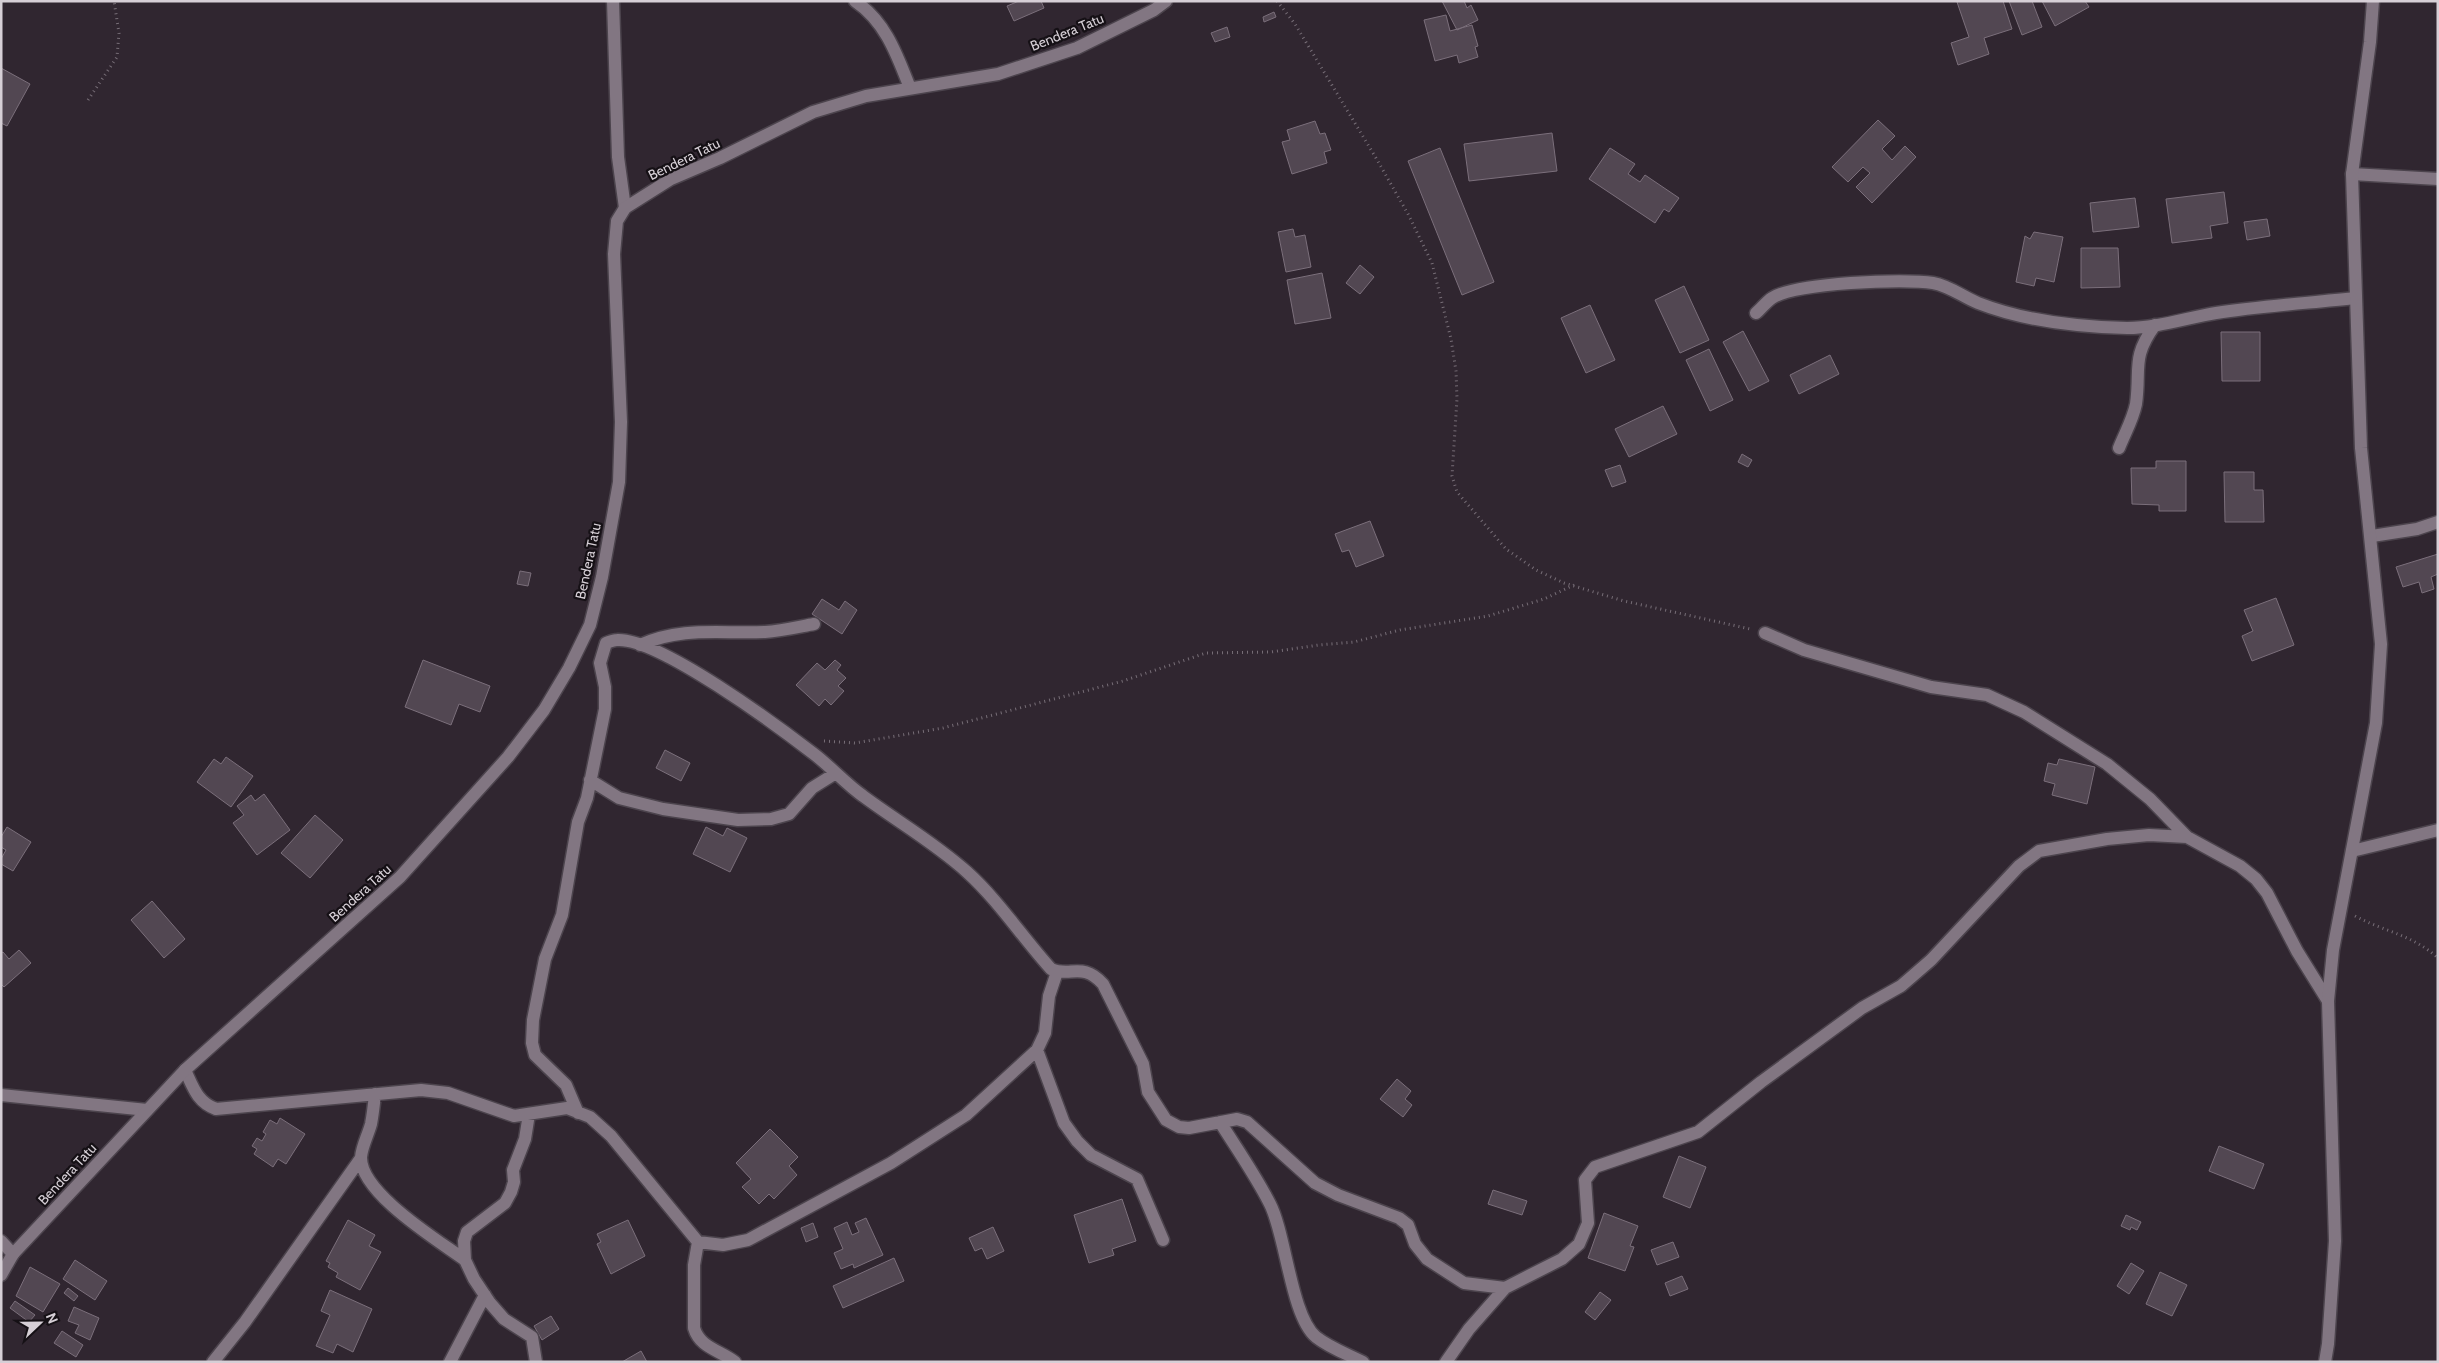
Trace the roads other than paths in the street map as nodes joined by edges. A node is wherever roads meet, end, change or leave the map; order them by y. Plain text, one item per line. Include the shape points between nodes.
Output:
1 (613, 1) edge
2 (855, 1) edge
3 (1166, 1) edge
4 (2372, 1) edge
5 (910, 88) junction
6 (2352, 174) junction
7 (2438, 179) edge
8 (625, 208) junction
9 (2355, 298) junction
10 (1756, 313) dead end
11 (2155, 325) junction
12 (2119, 448) dead end
13 (2438, 522) edge
14 (2372, 536) junction
15 (814, 624) dead end
16 (1765, 633) road end
17 (640, 645) junction
18 (836, 773) junction
19 (590, 780) junction
20 (2438, 830) edge
21 (2187, 837) junction
22 (2352, 851) junction
23 (1057, 972) junction
24 (2328, 1001) junction
25 (1037, 1050) junction
26 (185, 1070) junction
27 (375, 1094) junction
28 (1, 1095) edge
29 (147, 1110) junction
30 (578, 1113) junction
31 (529, 1114) junction
32 (1220, 1122) junction
33 (361, 1158) junction
34 (1163, 1240) dead end
35 (1, 1241) edge
36 (698, 1242) junction
37 (13, 1254) junction
38 (465, 1260) junction
39 (1, 1274) edge
40 (1505, 1288) junction
41 (485, 1295) junction
42 (213, 1362) edge
43 (450, 1362) edge
44 (536, 1362) edge
45 (735, 1362) edge
46 (1363, 1362) edge
47 (1446, 1362) edge
48 (2324, 1362) edge

1 - 8 street via 618,158
2 - 5 street via 876,18 893,44
3 - 5 street, Bendera Tatu via 1077,48 998,74
4 - 6 street via 2370,42
5 - 8 street, Bendera Tatu via 866,96 813,112 671,179
6 - 7 street
6 - 9 street
8 - 26 street, Bendera Tatu via 617,221 614,254 621,422 619,482 590,624 569,668 544,710 508,757 400,878
9 - 11 street via 2216,313
9 - 14 street via 2361,448
10 - 11 street via 1773,297 1808,288 1839,284 1933,283 1978,303 2019,316 2078,326 2128,328
11 - 12 street via 2143,342 2138,358 2133,415
13 - 14 street
14 - 22 street via 2381,644 2377,713 2366,788
15 - 17 street via 765,632 683,633 659,636
16 - 21 street via 1804,650 1932,687 1987,695 2024,712 2107,764 2150,799
17 - 18 street via 677,661 791,736
17 - 19 street via 617,640 606,643 602,650 600,663 605,709
18 - 19 street via 812,788 789,814 771,819 738,820 663,809 619,798
18 - 23 street via 862,796 922,836 967,872
19 - 30 street via 578,822 562,915 545,959 532,1043 535,1055 566,1085
20 - 22 street
21 - 24 street via 2240,866 2256,880 2267,893
21 - 40 street via 2107,838 2039,851 2019,866 1956,935 1901,986 1862,1008 1698,1132 1595,1167 1585,1180 1588,1223 1579,1244 1562,1259
22 - 24 street via 2333,950
23 - 25 street via 1049,996 1045,1033
23 - 32 street via 1088,973 1103,984 1143,1064 1148,1092 1166,1120 1189,1128
24 - 48 street via 2334,1241 2328,1344
25 - 34 street via 1064,1123 1076,1142 1091,1155 1136,1179
25 - 36 street via 966,1115 891,1163 748,1240 722,1245
26 - 27 street via 199,1098 216,1109
26 - 29 street, Bendera Tatu
27 - 31 street via 421,1090 448,1093 514,1116
27 - 33 street via 371,1124
28 - 29 street
29 - 37 street, Bendera Tatu
30 - 31 street via 567,1108
30 - 36 street via 590,1117 611,1136
31 - 38 street via 526,1139 513,1170 511,1192 505,1202 467,1232
32 - 40 street via 1237,1119 1247,1122 1315,1183 1399,1218 1408,1225 1415,1244 1426,1259 1464,1283
32 - 46 street via 1271,1205 1294,1291 1307,1324 1315,1336
33 - 38 street via 365,1173 378,1192 410,1222
33 - 42 street via 305,1240
35 - 37 street
36 - 45 street via 694,1265 696,1335 704,1344
37 - 39 street, Bendera Tatu
38 - 41 street
40 - 47 street via 1469,1329
41 - 43 street
41 - 44 street via 504,1319 532,1337

